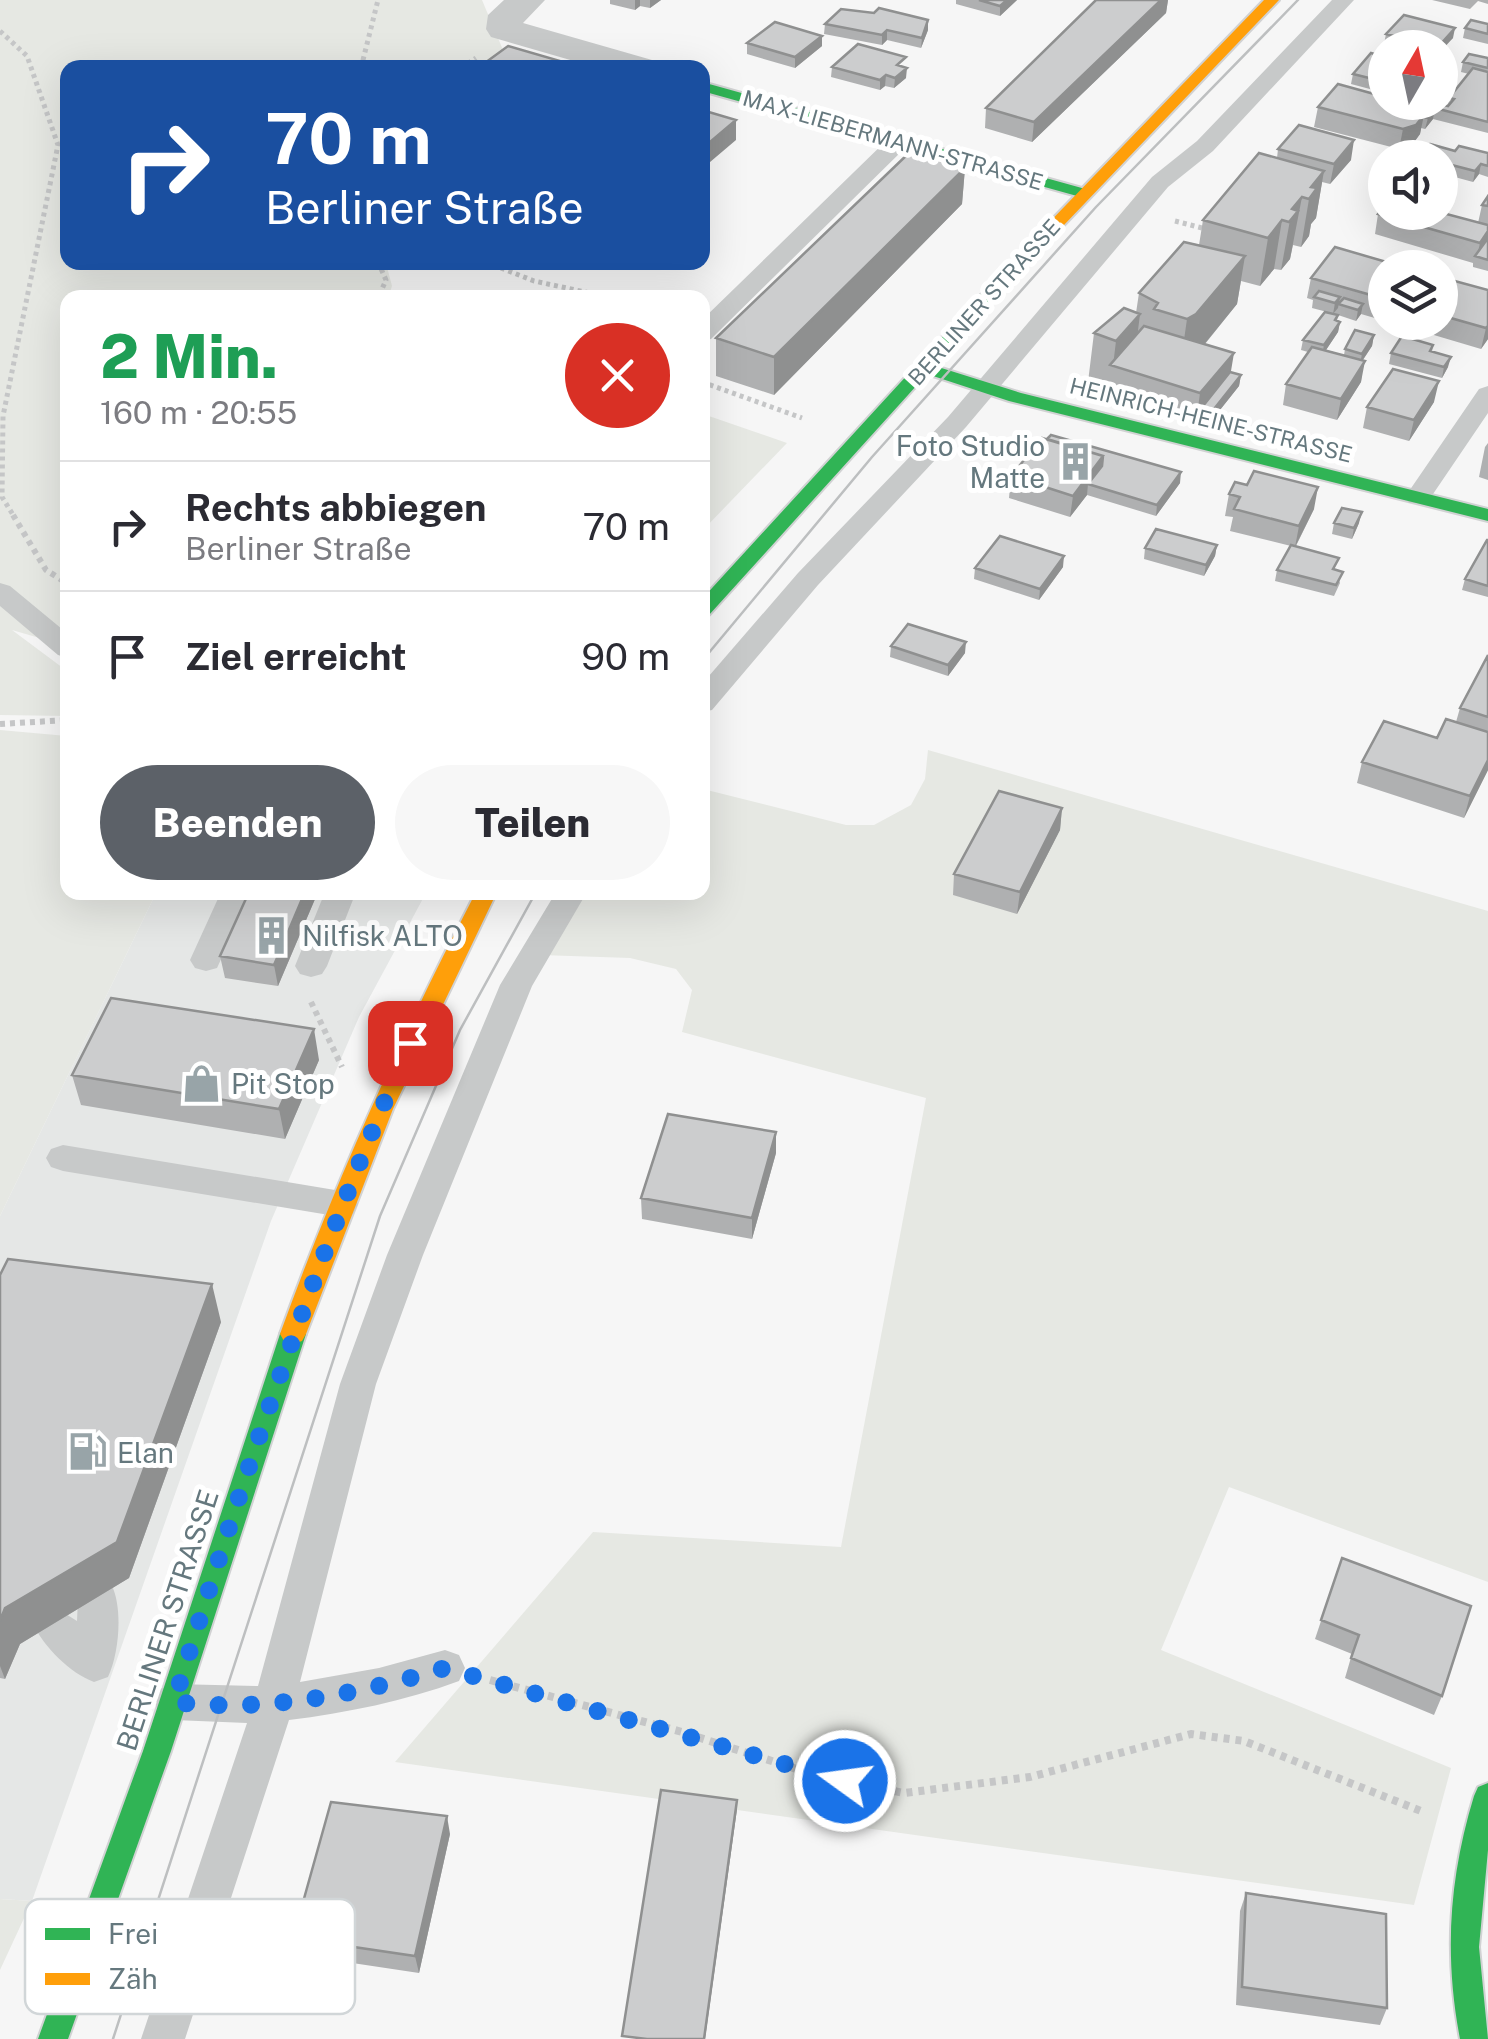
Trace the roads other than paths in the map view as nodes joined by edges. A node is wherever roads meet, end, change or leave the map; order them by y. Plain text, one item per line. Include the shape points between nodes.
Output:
1 (527, 0) edge
2 (1272, 0) edge
3 (1344, 0) edge
4 (611, 60) edge
5 (710, 88) edge
6 (899, 141) junction
7 (1083, 193) junction
8 (710, 326) edge
9 (924, 368) junction
10 (986, 388) junction
11 (1488, 394) edge
12 (1418, 497) junction
13 (1488, 515) edge
14 (0, 592) edge
15 (710, 602) edge
16 (60, 642) edge
17 (710, 694) edge
18 (233, 900) edge
19 (338, 900) edge
20 (483, 900) edge
21 (567, 900) edge
22 (206, 960) dead end
23 (311, 966) road end
24 (64, 1158) dead end
25 (341, 1204) junction
26 (98, 1598) edge
27 (52, 1624) edge
28 (445, 1668) road end
29 (174, 1702) junction
30 (274, 1702) junction
31 (1488, 1796) edge
32 (107, 1899) edge
33 (209, 1899) edge
34 (63, 2014) edge
35 (171, 2014) edge
36 (53, 2039) edge
37 (163, 2039) edge
38 (1475, 2039) edge

1 - 4 street via 506,15 504,29
2 - 7 street, BERLINER STRASSE
3 - 10 lane, BERLINER STRASSE via 1206,146 1160,182
5 - 6 street, MAX-LIEBERMANN-STRASSE
6 - 7 street, MAX-LIEBERMANN-STRASSE
6 - 8 lane
7 - 9 street, BERLINER STRASSE
9 - 10 street, HEINRICH-HEINE-STRASSE
9 - 15 street, BERLINER STRASSE
10 - 12 street, HEINRICH-HEINE-STRASSE
10 - 17 lane, BERLINER STRASSE
11 - 12 lane
12 - 13 street, HEINRICH-HEINE-STRASSE
14 - 16 lane
18 - 22 lane
19 - 23 lane
20 - 25 street, BERLINER STRASSE via 410,1043
21 - 30 lane via 516,986 405,1255 358,1384
24 - 25 lane
25 - 29 street, BERLINER STRASSE via 241,1484
26 - 27 lane via 94,1664
28 - 30 lane
29 - 30 lane via 220,1708
29 - 32 street, BERLINER STRASSE
30 - 33 lane
31 - 38 street via 1474,1832 1460,1931
34 - 36 street, BERLINER STRASSE
35 - 37 lane

